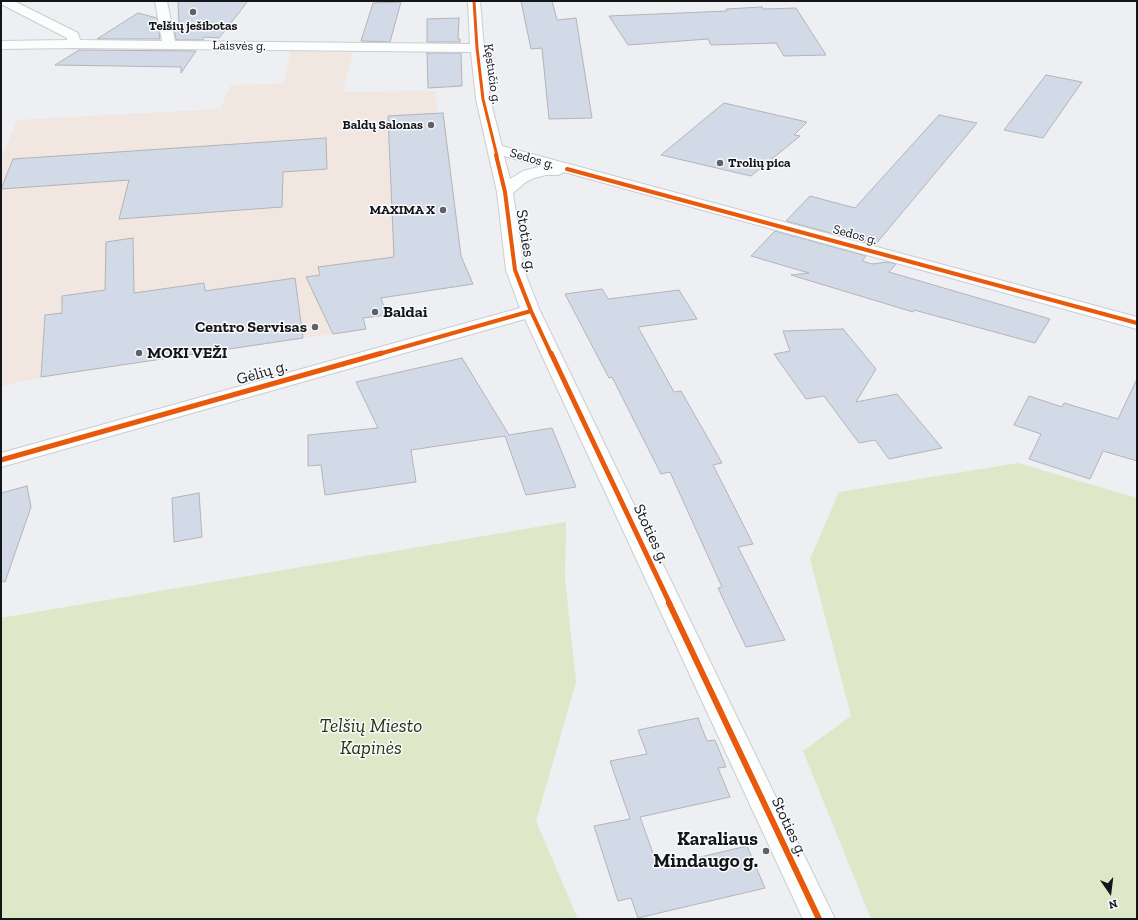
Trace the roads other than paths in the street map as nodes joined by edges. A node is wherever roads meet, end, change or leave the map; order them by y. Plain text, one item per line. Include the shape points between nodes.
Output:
1 (5, 1) edge
2 (162, 1) edge
3 (474, 1) edge
4 (74, 44) junction
5 (1, 45) edge
6 (167, 45) junction
7 (477, 48) junction
8 (496, 149) junction
9 (568, 169) junction
10 (506, 192) junction
11 (531, 311) junction
12 (1137, 323) edge
13 (1, 460) edge
14 (819, 919) edge

1 - 4 street via 74,36
2 - 6 street via 169,39
3 - 7 street, Kęstučio g.
4 - 5 street, Laisvės g.
4 - 6 street, Laisvės g.
6 - 7 street, Laisvės g.
7 - 8 street, Kęstučio g. via 483,99
8 - 9 street, Sedos g.
8 - 10 street, Stoties g.
9 - 10 street, Sedos g. via 529,174
9 - 12 street, Sedos g.
10 - 11 street, Stoties g. via 515,270
11 - 13 street, Gėlių g.
11 - 14 street, Stoties g.

